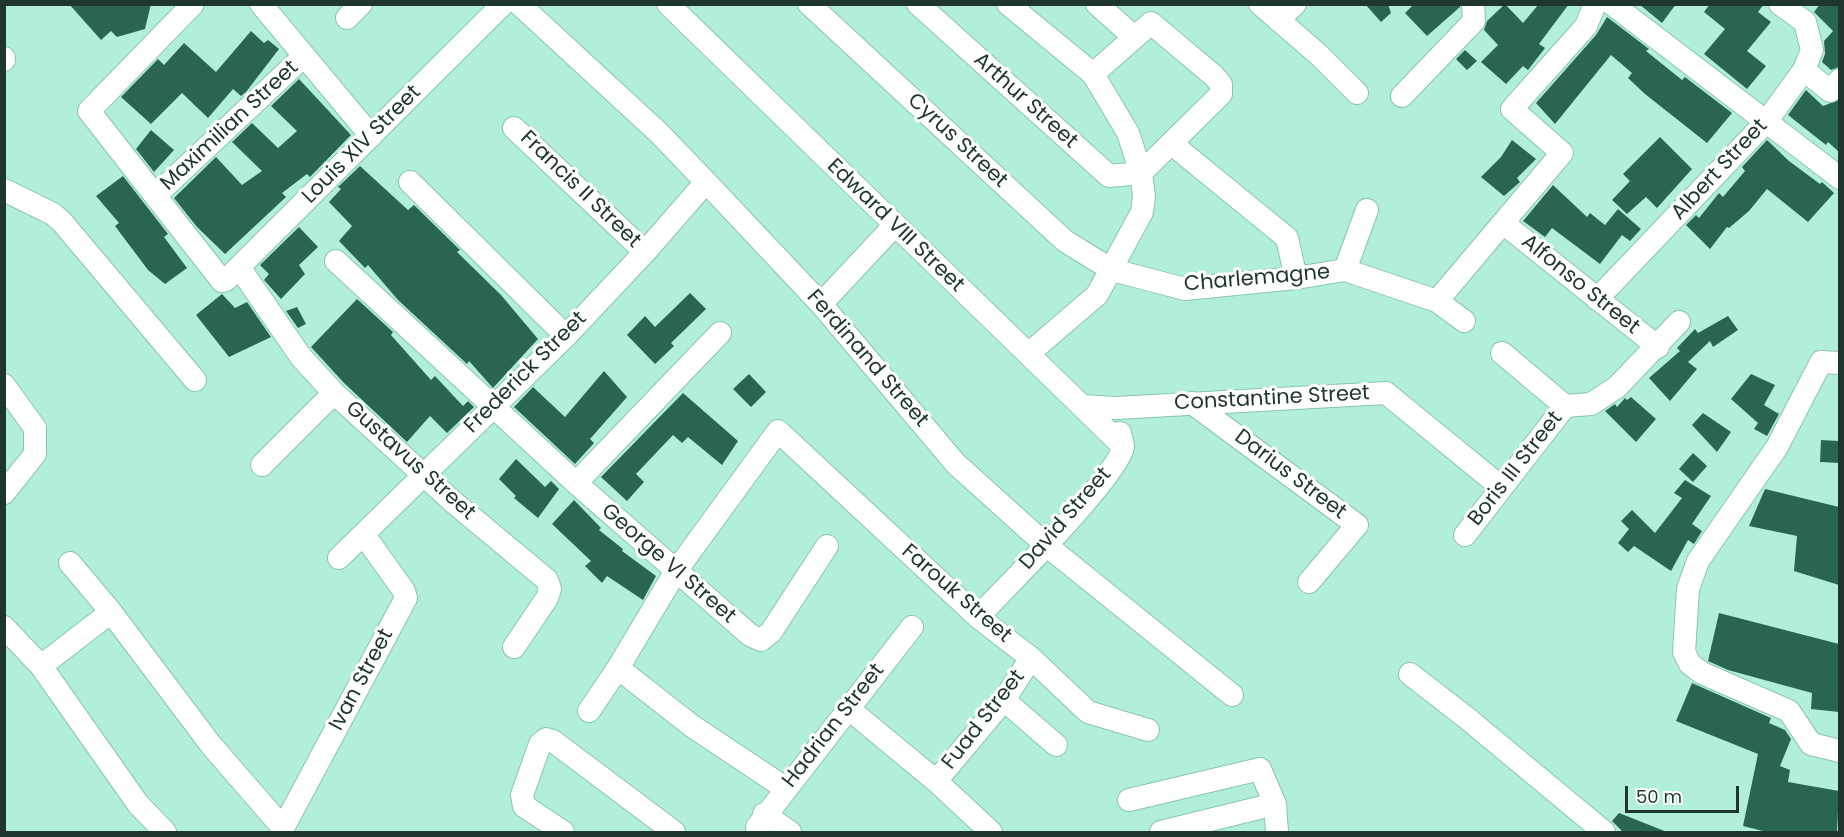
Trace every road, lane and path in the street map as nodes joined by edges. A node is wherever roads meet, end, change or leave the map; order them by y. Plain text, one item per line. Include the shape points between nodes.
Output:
1 (193, 4) edge
2 (261, 4) edge
3 (503, 4) edge
4 (519, 4) edge
5 (668, 4) edge
6 (809, 4) edge
7 (918, 4) edge
8 (1008, 4) edge
9 (1097, 4) edge
10 (1260, 4) edge
11 (1295, 4) edge
12 (1473, 4) edge
13 (1595, 4) edge
14 (1612, 4) edge
15 (1780, 4) edge
16 (1278, 20) junction
17 (1134, 37) junction
18 (304, 56) junction
19 (1804, 70) junction
20 (1093, 74) junction
21 (1839, 80) edge
22 (1357, 93) dead end
23 (1402, 96) dead end
24 (1766, 122) junction
25 (514, 128) dead end
26 (371, 136) junction
27 (1172, 144) junction
28 (1141, 173) junction
29 (1839, 178) edge
30 (410, 182) dead end
31 (706, 182) junction
32 (4, 190) edge
33 (156, 195) junction
34 (1367, 210) dead end
35 (1503, 223) junction
36 (894, 226) junction
37 (645, 252) junction
38 (336, 261) dead end
39 (239, 267) junction
40 (1112, 270) junction
41 (1346, 270) junction
42 (1296, 278) junction
43 (1597, 299) junction
44 (1437, 301) junction
45 (821, 304) junction
46 (1464, 321) dead end
47 (1680, 322) dead end
48 (720, 333) dead end
49 (566, 336) junction
50 (1658, 347) junction
51 (1502, 353) dead end
52 (1028, 354) junction
53 (1839, 363) edge
54 (195, 380) dead end
55 (4, 386) edge
56 (334, 393) junction
57 (1192, 403) junction
58 (494, 406) junction
59 (1082, 406) junction
60 (1565, 406) junction
61 (1116, 408) junction
62 (1123, 446) junction
63 (262, 465) dead end
64 (425, 474) junction
65 (576, 483) junction
66 (1500, 487) junction
67 (4, 494) edge
68 (364, 535) junction
69 (1465, 535) dead end
70 (1046, 545) junction
71 (827, 546) dead end
72 (339, 558) dead end
73 (70, 563) dead end
74 (676, 571) junction
75 (1309, 582) dead end
76 (111, 612) junction
77 (978, 617) junction
78 (4, 627) edge
79 (912, 627) dead end
80 (514, 646) dead end
81 (1031, 658) junction
82 (41, 666) junction
83 (618, 668) junction
84 (1410, 674) dead end
85 (1232, 695) dead end
86 (1004, 700) junction
87 (849, 709) junction
88 (588, 711) dead end
89 (1148, 730) dead end
90 (1056, 744) dead end
91 (1839, 751) edge
92 (936, 781) junction
93 (785, 788) junction
94 (1129, 800) dead end
95 (1275, 804) junction
96 (282, 830) edge
97 (165, 832) edge
98 (563, 832) edge
99 (674, 832) edge
100 (790, 832) edge
101 (991, 832) edge
102 (1161, 832) edge
103 (1277, 832) edge
104 (1604, 832) edge

1 - 33 street via 90,108 90,115
2 - 18 street
3 - 26 street, Louis XIV Street
4 - 31 street, Ferdinand Street via 659,133
5 - 36 street, Edward VIII Street
6 - 40 street, Cyrus Street via 1065,241
7 - 28 street, Arthur Street via 1109,176
8 - 20 street
9 - 17 street
10 - 16 street
11 - 16 street
12 - 23 street via 1474,21
13 - 35 street via 1586,26 1512,109 1562,153
14 - 24 street
15 - 19 street via 1805,22 1812,50
16 - 22 street
17 - 20 street
17 - 27 street via 1151,23 1221,84 1221,94
18 - 26 street
18 - 33 street, Maximilian Street
19 - 21 street via 1830,91
19 - 24 street, Albert Street
20 - 28 street via 1128,133
24 - 29 street
24 - 43 street, Albert Street
25 - 37 street, Francis II Street
26 - 39 street, Louis XIV Street
27 - 28 street
27 - 42 street via 1287,238
28 - 40 street via 1142,212
30 - 49 street
31 - 37 street, Frederick Street
31 - 45 street, Ferdinand Street
32 - 54 street via 62,222
33 - 39 street, Louis XIV Street via 219,279 226,280
34 - 41 street
35 - 43 street, Alfonso Street
35 - 44 street
36 - 45 street
36 - 52 street, Edward VIII Street
37 - 49 street, Frederick Street
38 - 58 street, George VI Street
39 - 56 street, Gustavus Street via 301,357
40 - 42 street, Charlemagne via 1185,289
40 - 52 street via 1097,295
41 - 42 street, Charlemagne
41 - 44 street, Charlemagne
43 - 50 street, Alfonso Street
44 - 46 street, Charlemagne
45 - 70 street, Ferdinand Street via 956,464
47 - 50 street, Boris III Street
48 - 65 street
49 - 58 street, Frederick Street
50 - 60 street, Boris III Street via 1617,387 1591,404
51 - 60 street
52 - 59 street, Edward VIII Street
53 - 91 street via 1821,362 1777,447 1698,561 1688,589 1684,652 1690,664 1702,673 1789,711 1811,744
55 - 67 street via 35,428 35,454
56 - 63 street
56 - 64 street, Gustavus Street
57 - 61 street, Constantine Street
57 - 66 street, Constantine Street via 1386,393
57 - 75 street, Darius Street via 1357,525
58 - 64 street, Frederick Street
58 - 65 street, George VI Street
59 - 61 street, Constantine Street
59 - 62 street, Edward VIII Street
60 - 66 street, Boris III Street
61 - 62 street, David Street
62 - 70 street, David Street via 1111,469
64 - 68 street, Frederick Street
64 - 80 street, Gustavus Street via 547,580 547,598
65 - 74 street, George VI Street
66 - 69 street, Boris III Street
68 - 72 street, Frederick Street
68 - 96 street, Ivan Street via 406,598
70 - 77 street, David Street
70 - 85 street, Ferdinand Street
71 - 74 street, George VI Street via 771,632 761,640 750,635
73 - 76 street
74 - 77 street, Farouk Street via 778,431
74 - 83 street
76 - 82 street
76 - 96 street via 211,745
77 - 81 street, Farouk Street
78 - 82 street
79 - 87 street, Hadrian Street
81 - 86 street, Fuad Street
81 - 89 street, Farouk Street via 1088,712
82 - 97 street via 138,804
83 - 88 street
83 - 93 street via 692,726
84 - 104 street
86 - 90 street
86 - 92 street, Fuad Street
87 - 92 street
87 - 93 street, Hadrian Street
92 - 101 street
93 - 100 street, Hadrian Street via 760,821
94 - 95 street via 1260,768
95 - 102 street
95 - 103 street
98 - 99 street via 524,806 522,795 540,744 546,739

